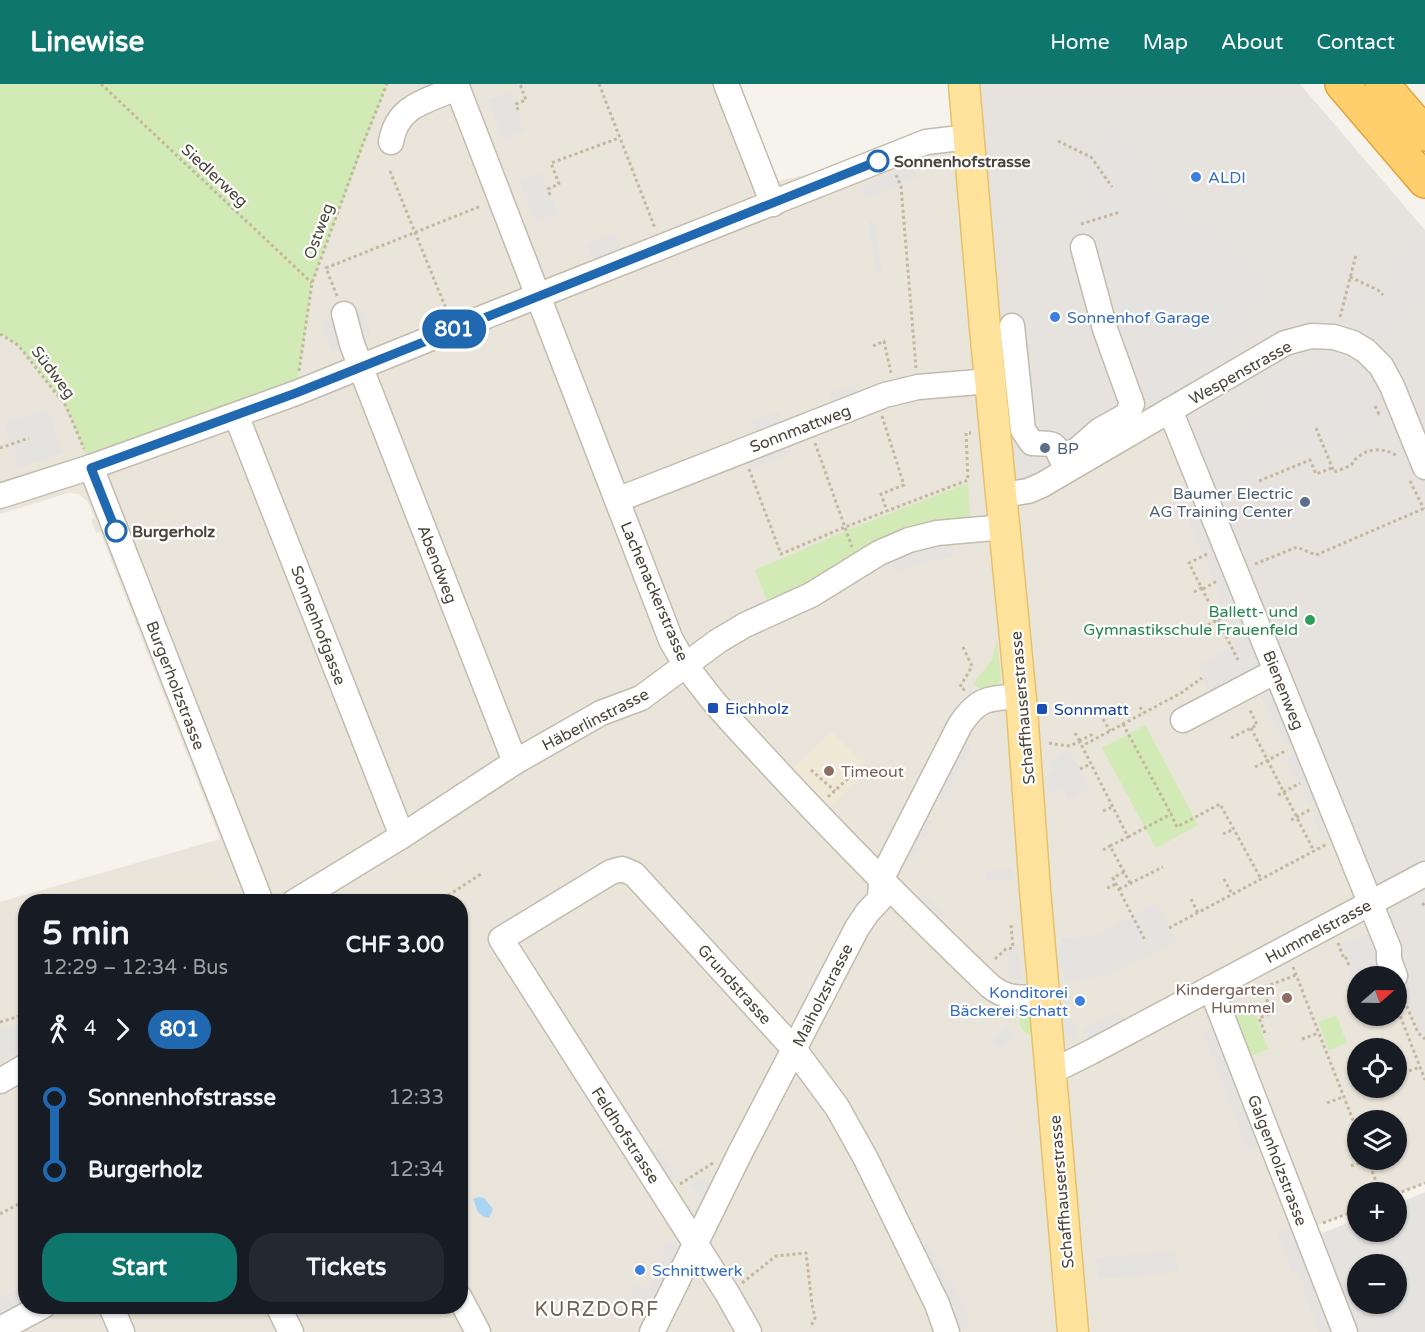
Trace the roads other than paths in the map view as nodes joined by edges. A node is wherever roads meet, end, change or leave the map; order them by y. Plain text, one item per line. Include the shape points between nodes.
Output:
1 (726, 84) edge
2 (964, 84) edge
3 (1342, 84) edge
4 (1382, 84) edge
5 (456, 86) edge
6 (1425, 134) edge
7 (969, 137) junction
8 (391, 142) dead end
9 (1425, 181) edge
10 (773, 204) junction
11 (1082, 236) road end
12 (537, 296) junction
13 (344, 314) road end
14 (1012, 326) dead end
15 (360, 366) junction
16 (990, 381) junction
17 (1170, 411) junction
18 (236, 415) junction
19 (1064, 463) junction
20 (91, 468) junction
21 (1413, 469) edge
22 (1002, 495) junction
23 (0, 496) edge
24 (617, 500) junction
25 (1005, 527) junction
26 (686, 666) junction
27 (1276, 671) junction
28 (1021, 696) junction
29 (1183, 720) dead end
30 (515, 762) junction
31 (402, 836) junction
32 (1425, 874) edge
33 (881, 881) junction
34 (258, 894) edge
35 (307, 894) edge
36 (1370, 903) junction
37 (501, 939) joint
38 (1391, 966) edge
39 (1211, 988) junction
40 (1044, 998) junction
41 (794, 1050) junction
42 (1051, 1067) junction
43 (18, 1071) edge
44 (0, 1081) edge
45 (695, 1244) junction
46 (468, 1313) edge
47 (28, 1314) edge
48 (114, 1314) edge
49 (282, 1314) edge
50 (0, 1329) edge
51 (122, 1332) edge
52 (291, 1332) edge
53 (478, 1332) edge
54 (652, 1332) edge
55 (749, 1332) edge
56 (947, 1332) edge
57 (1073, 1332) edge
58 (1345, 1332) edge

1 - 10 street
2 - 7 main road, Schaffhauserstrasse
3 - 9 highway
4 - 6 highway
5 - 8 street via 414,105 401,116 393,128
5 - 12 street, Lachenackerstrasse
7 - 10 street via 934,140
7 - 16 main road, Schaffhauserstrasse
10 - 12 street
11 - 19 street via 1105,329 1132,404 1127,415 1100,430
12 - 15 street
12 - 24 street, Lachenackerstrasse
13 - 15 street, Abendweg
14 - 19 street via 1023,430 1032,443 1054,444
15 - 18 street
15 - 30 street, Abendweg
16 - 22 main road, Schaffhauserstrasse
16 - 24 street, Sonnmattweg via 897,393
17 - 19 street, Wespenstrasse
17 - 21 street, Wespenstrasse via 1285,343 1311,336 1334,337 1366,351 1381,366 1392,386
17 - 27 street, Bienenweg
18 - 20 street
18 - 31 street, Sonnenhofgasse
19 - 22 street, Wespenstrasse via 1035,489
20 - 23 street
20 - 34 street, Burgerholzstrasse
22 - 25 main road, Schaffhauserstrasse
24 - 26 street, Lachenackerstrasse via 671,639
25 - 26 street, Häberlinstrasse via 937,533 879,553 812,595 745,625
25 - 28 main road, Schaffhauserstrasse
26 - 30 street, Häberlinstrasse via 641,698 601,713
26 - 33 street, Lachenackerstrasse via 717,706
27 - 29 street
27 - 36 street, Bienenweg
28 - 33 street, Maiholzstrasse via 979,702 969,712
28 - 40 main road, Schaffhauserstrasse
30 - 31 street, Häberlinstrasse
31 - 35 street, Häberlinstrasse
32 - 36 street, Hummelstrasse
33 - 40 street, Lachenackerstrasse via 998,993 1010,998
33 - 41 street, Maiholzstrasse via 880,899 857,928
36 - 38 street, Bienenweg via 1389,949
36 - 39 street, Hummelstrasse
37 - 41 street, Grundstrasse via 622,868 634,874
37 - 45 street, Feldhofstrasse
39 - 42 street, Hummelstrasse via 1091,1052
39 - 58 street, Galgenholzstrasse
40 - 42 main road, Schaffhauserstrasse
41 - 45 street, Maiholzstrasse
41 - 56 street, Grundstrasse via 837,1107 866,1159
42 - 57 main road, Schaffhauserstrasse
43 - 44 street
45 - 54 street, Maiholzstrasse
45 - 55 street, Feldhofstrasse
46 - 53 street
47 - 50 street
48 - 51 street
49 - 52 street

